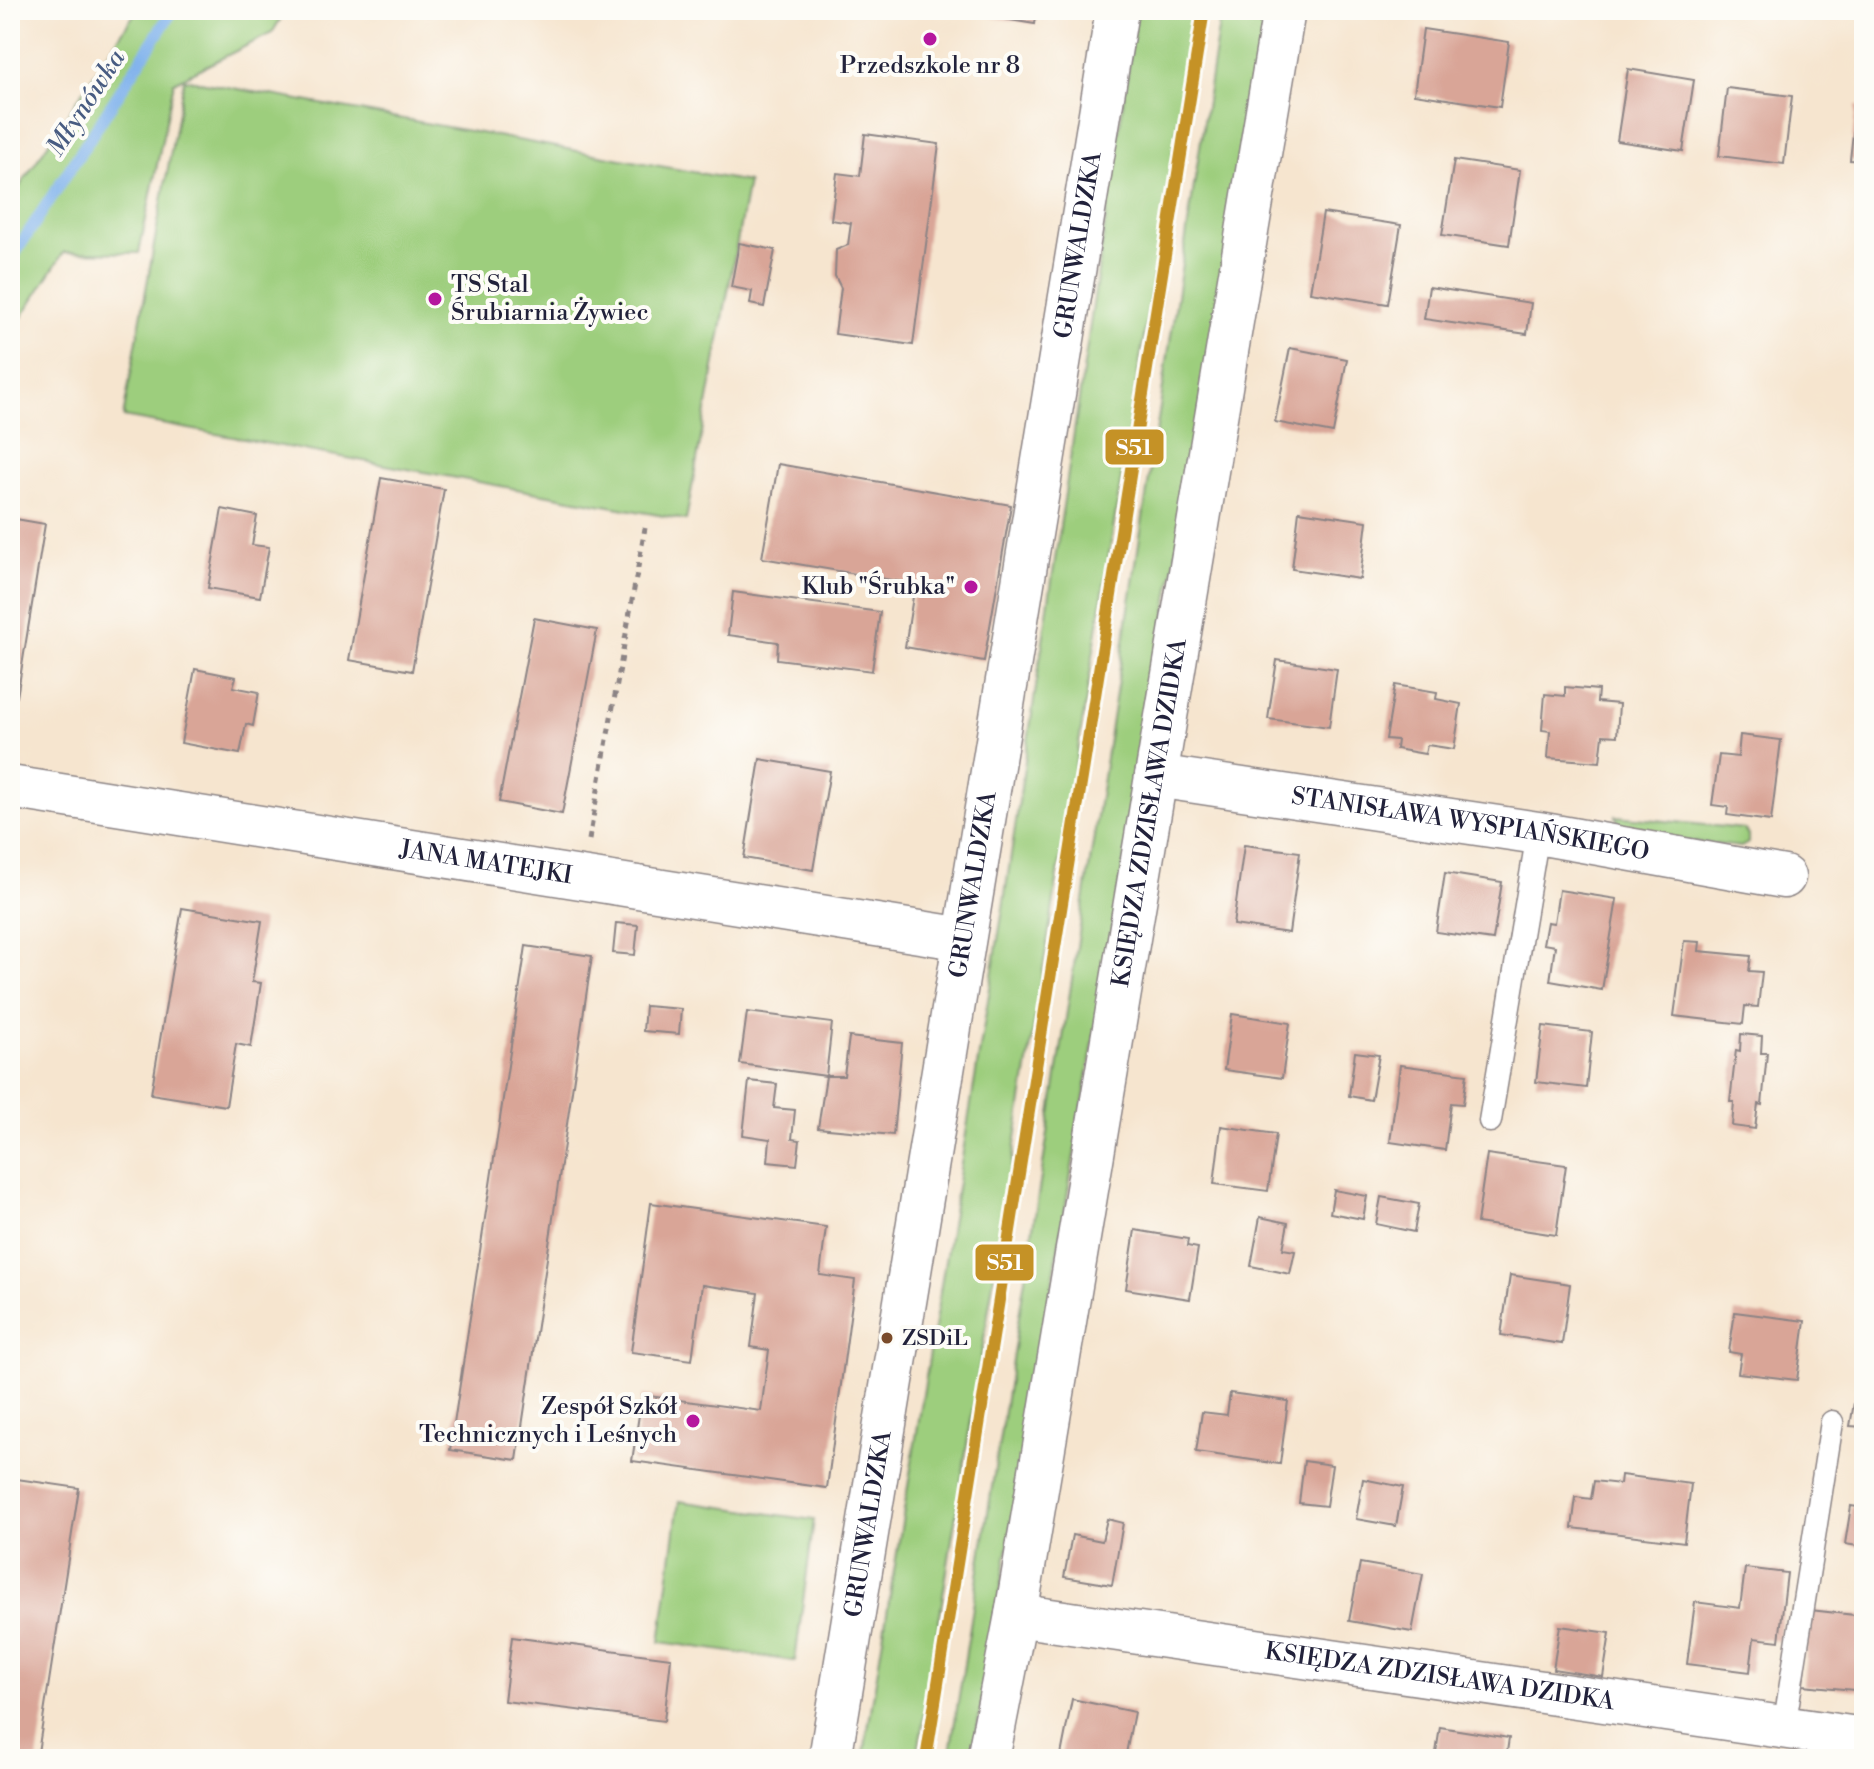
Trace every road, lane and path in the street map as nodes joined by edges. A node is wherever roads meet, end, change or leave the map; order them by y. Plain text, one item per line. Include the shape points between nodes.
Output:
1 (1117, 10) edge
2 (1284, 10) edge
3 (645, 528) dead end
4 (1156, 776) junction
5 (10, 787) edge
6 (1538, 833) junction
7 (1784, 877) dead end
8 (582, 880) junction
9 (964, 939) junction
10 (1490, 1121) dead end
11 (1832, 1422) dead end
12 (1016, 1615) junction
13 (1784, 1728) junction
14 (1864, 1739) edge
15 (830, 1759) edge
16 (988, 1759) edge

1 - 9 street, GRUNWALDZKA
2 - 4 street, KSIĘDZA ZDZISŁAWA DZIDKA
3 - 8 path
4 - 6 street, STANISŁAWA WYSPIAŃSKIEGO
4 - 12 street, KSIĘDZA ZDZISŁAWA DZIDKA
5 - 8 street, JANA MATEJKI
6 - 7 street, STANISŁAWA WYSPIAŃSKIEGO
6 - 10 lane
8 - 9 street, JANA MATEJKI
9 - 15 street, GRUNWALDZKA
11 - 13 lane
12 - 13 street, KSIĘDZA ZDZISŁAWA DZIDKA
12 - 16 street, KSIĘDZA ZDZISŁAWA DZIDKA
13 - 14 street, KSIĘDZA ZDZISŁAWA DZIDKA

